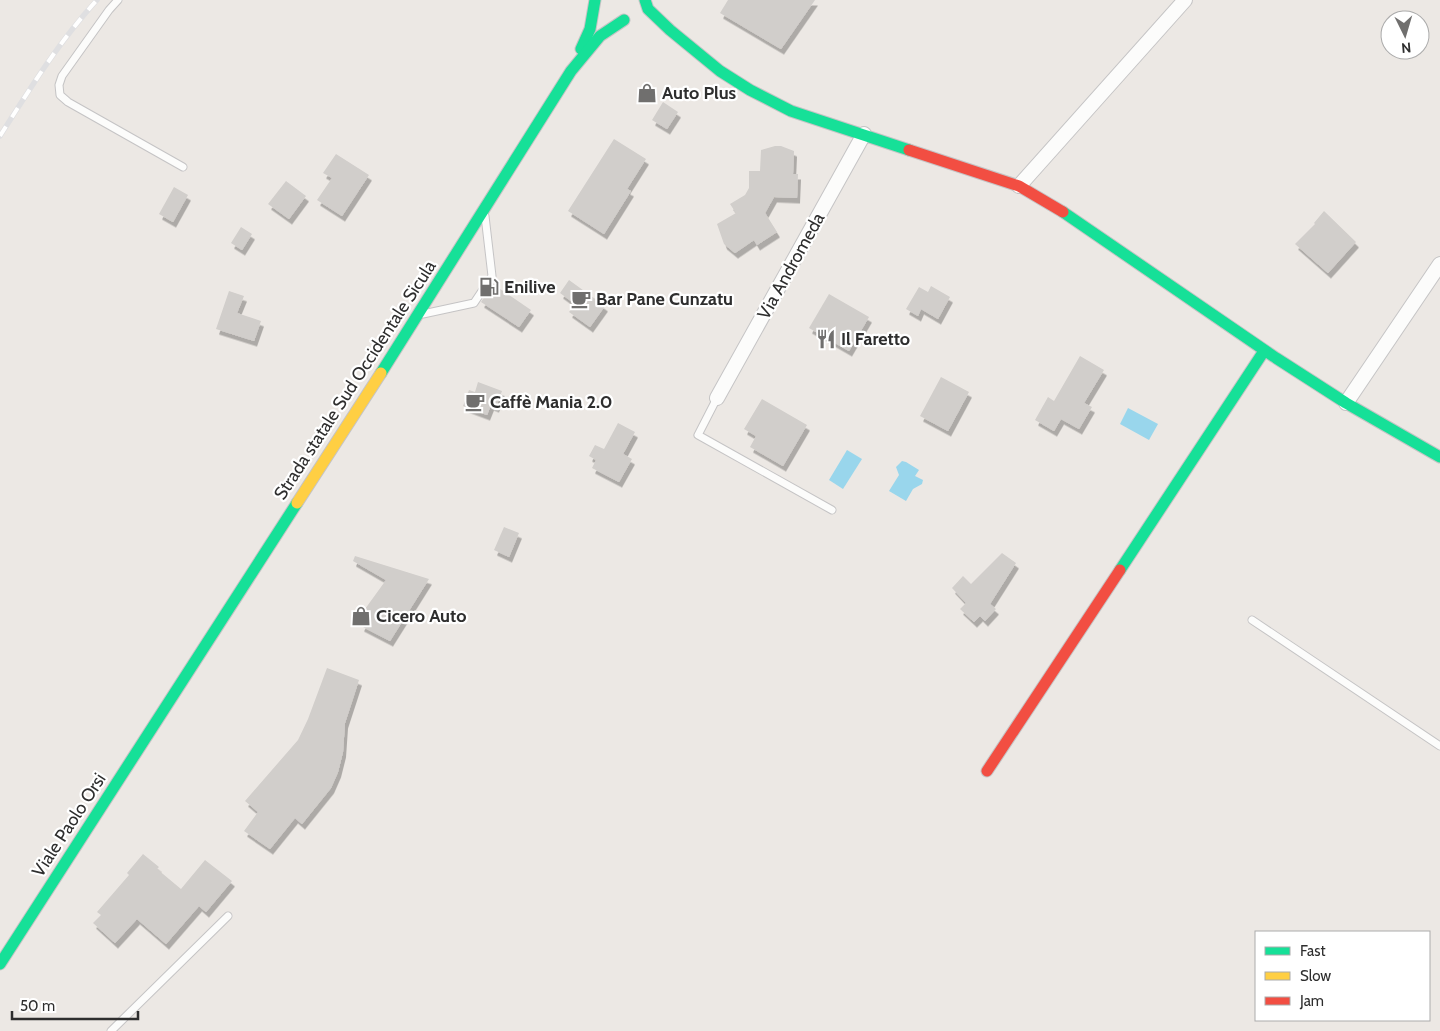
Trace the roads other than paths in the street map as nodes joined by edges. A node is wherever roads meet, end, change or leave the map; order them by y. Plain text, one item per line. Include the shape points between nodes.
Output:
1 (118, 0) edge
2 (595, 0) edge
3 (644, 0) edge
4 (1185, 0) edge
5 (632, 17) junction
6 (648, 24) dead end
7 (670, 30) junction
8 (571, 71) junction
9 (864, 134) junction
10 (182, 167) dead end
11 (1019, 186) junction
12 (484, 210) junction
13 (1440, 264) edge
14 (418, 315) junction
15 (1264, 351) junction
16 (717, 398) joint
17 (1346, 403) junction
18 (1440, 457) edge
19 (832, 510) dead end
20 (1252, 620) dead end
21 (167, 706) joint
22 (1440, 746) edge
23 (988, 771) dead end
24 (228, 916) dead end
25 (0, 964) edge
26 (111, 1031) edge

1 - 10 lane via 62,76 58,85 60,95
2 - 5 street via 599,10 613,20
2 - 8 street via 590,29
3 - 5 street
3 - 7 street via 648,9
4 - 11 street
5 - 8 street via 609,27
6 - 7 street
7 - 9 street via 720,71 750,90 791,111
8 - 12 street, Strada statale Sud Occidentale Sicula
9 - 11 street
9 - 16 street, Via Andromeda
11 - 15 street via 1063,212
12 - 14 street, Strada statale Sud Occidentale Sicula
12 - 14 lane via 492,276 474,303
13 - 17 street
14 - 21 street, Strada statale Sud Occidentale Sicula
15 - 17 street
15 - 23 street
16 - 19 lane via 698,435
17 - 18 street
20 - 22 lane
21 - 25 street, Viale Paolo Orsi
24 - 26 lane

